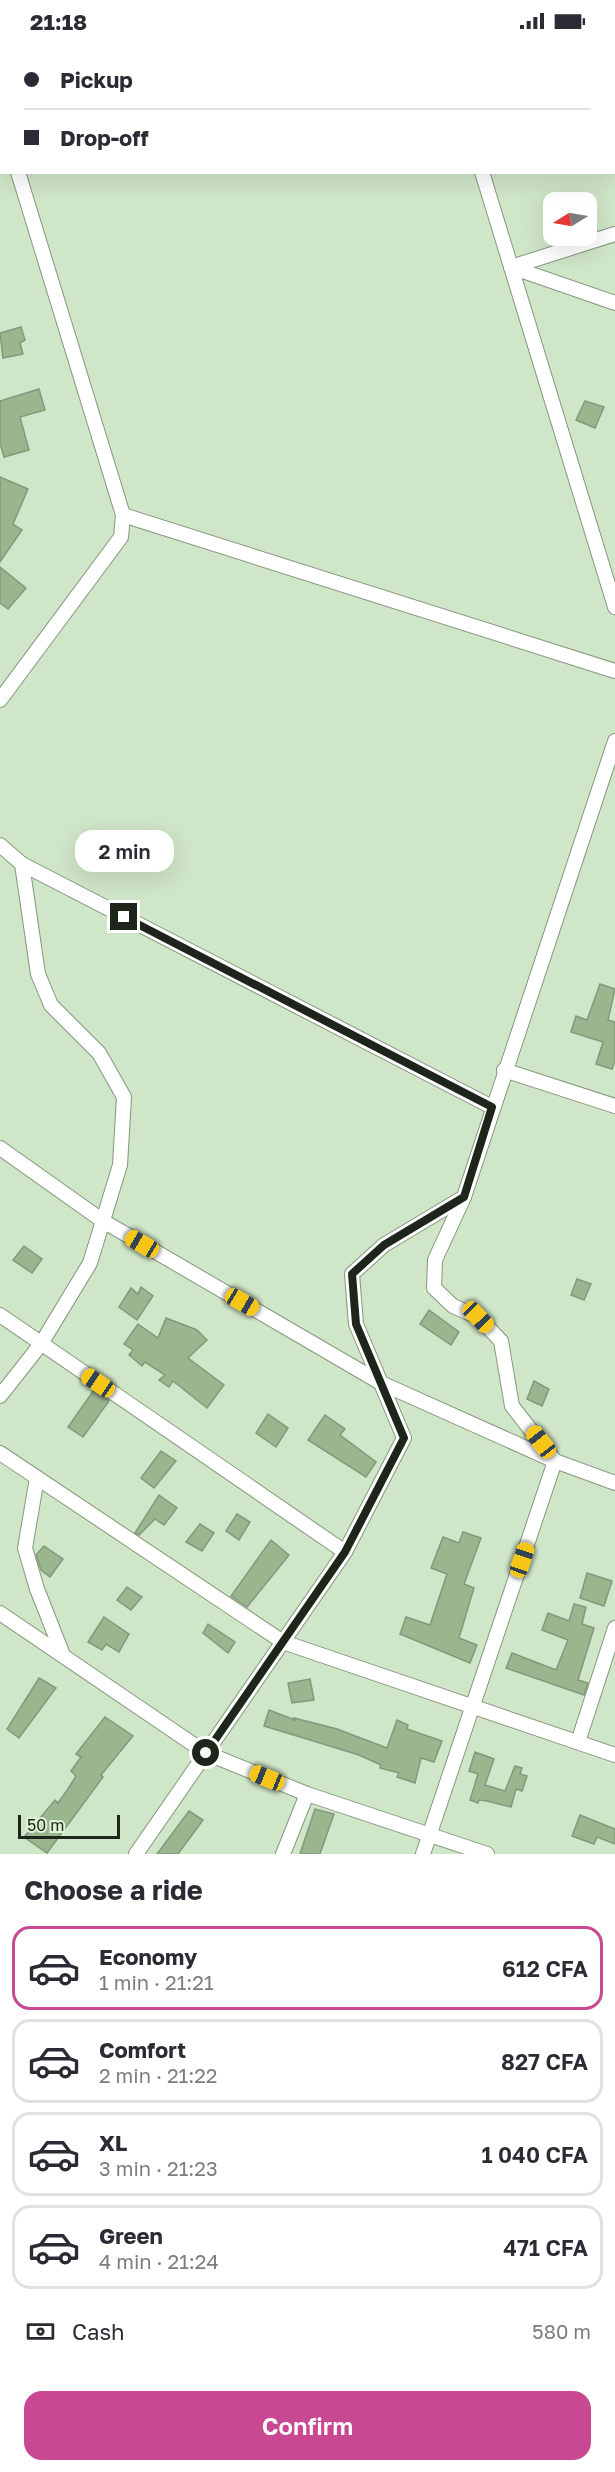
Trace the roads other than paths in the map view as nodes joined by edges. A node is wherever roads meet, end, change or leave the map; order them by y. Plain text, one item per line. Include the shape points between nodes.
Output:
1 (19, 174) edge
2 (483, 174) edge
3 (615, 234) edge
4 (511, 267) junction
5 (615, 303) edge
6 (123, 515) junction
7 (615, 607) edge
8 (615, 671) edge
9 (0, 700) edge
10 (615, 741) edge
11 (0, 845) edge
12 (22, 864) junction
13 (504, 1070) junction
14 (492, 1107) junction
15 (615, 1107) edge
16 (0, 1148) edge
17 (464, 1197) junction
18 (103, 1221) junction
19 (0, 1315) edge
20 (41, 1344) junction
21 (381, 1383) junction
22 (0, 1396) edge
23 (0, 1453) edge
24 (555, 1461) junction
25 (37, 1478) junction
26 (615, 1483) edge
27 (345, 1552) junction
28 (0, 1613) edge
29 (615, 1628) edge
30 (283, 1642) junction
31 (63, 1656) junction
32 (472, 1707) junction
33 (578, 1742) junction
34 (206, 1753) junction
35 (615, 1755) edge
36 (307, 1794) junction
37 (429, 1835) junction
38 (136, 1854) edge
39 (283, 1854) edge
40 (423, 1854) edge
41 (487, 1854) edge

1 - 6 street
2 - 4 street
3 - 4 street
4 - 5 street
4 - 7 street
6 - 8 street
6 - 9 street via 121,537
10 - 13 street
11 - 12 street
12 - 14 street
12 - 18 street via 38,974 51,1005 99,1053 124,1097 120,1165
13 - 14 street
13 - 15 street
14 - 17 street
16 - 18 street
17 - 21 street via 384,1245 352,1274 356,1324
17 - 24 street via 435,1260 434,1288 453,1306 478,1317 501,1341 512,1406
18 - 20 street via 90,1263
18 - 21 street
19 - 20 street
20 - 22 street
20 - 27 street
21 - 24 street
21 - 27 street via 404,1438
23 - 25 street
24 - 26 street
24 - 32 street
25 - 30 street
25 - 31 street via 26,1548
27 - 30 street
28 - 31 street
29 - 33 street
30 - 32 street
30 - 34 street
31 - 34 street
32 - 33 street
32 - 37 street
33 - 35 street
34 - 36 street
34 - 38 street
36 - 37 street
36 - 39 street
37 - 40 street
37 - 41 street

